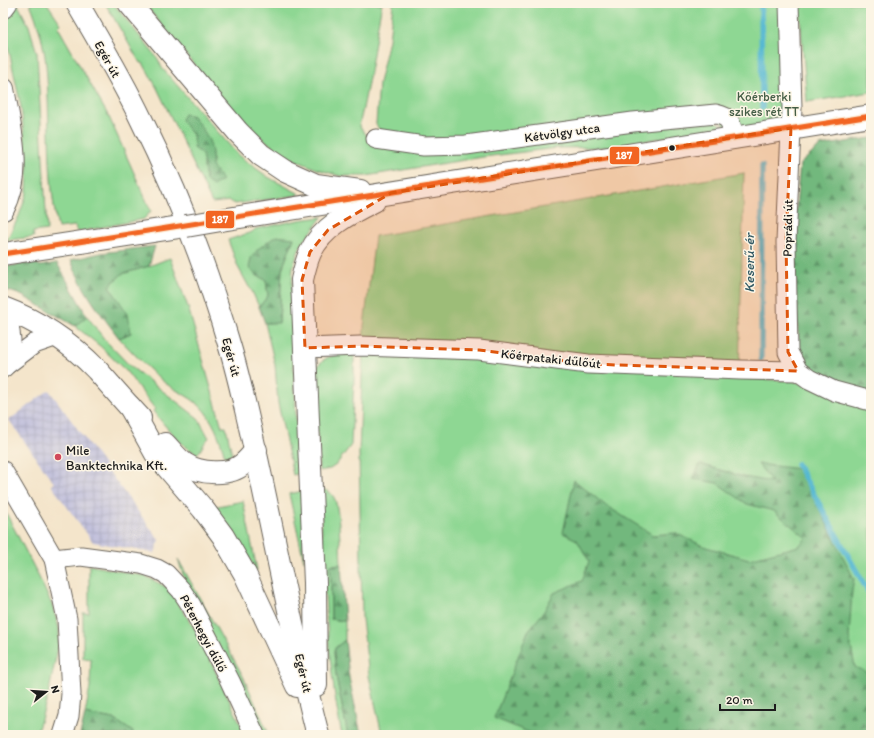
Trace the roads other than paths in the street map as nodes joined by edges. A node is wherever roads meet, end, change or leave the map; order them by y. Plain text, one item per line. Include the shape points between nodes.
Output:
1 (6, 3) edge
2 (77, 3) edge
3 (128, 3) edge
4 (789, 3) edge
5 (3, 7) edge
6 (3, 89) edge
7 (871, 116) edge
8 (791, 128) junction
9 (734, 137) junction
10 (376, 139) dead end
11 (391, 193) junction
12 (3, 209) edge
13 (3, 254) edge
14 (3, 308) edge
15 (3, 313) edge
16 (57, 336) junction
17 (305, 348) junction
18 (4, 366) edge
19 (798, 371) junction
20 (871, 401) edge
21 (130, 407) junction
22 (256, 450) junction
23 (3, 471) edge
24 (54, 559) junction
25 (317, 732) edge
26 (63, 735) edge
27 (256, 735) edge

1 - 5 main road
2 - 22 main road, Egér út via 140,117 181,207 230,345
3 - 11 main road via 234,127 261,154 285,170 316,185
4 - 8 street, Poprádi út
6 - 12 main road via 14,168
7 - 8 main road
8 - 9 main road
8 - 19 street, Poprádi út via 786,242 788,352
9 - 10 street, Kétvölgy utca via 731,123 725,116 716,114 633,122 466,145 424,146
9 - 11 main road
11 - 13 main road, bridge
11 - 17 main road via 355,211 328,230 310,252 302,280
14 - 16 main road via 27,318
15 - 18 street via 9,324 11,340
16 - 18 street via 34,344
16 - 21 main road via 96,369
17 - 19 street, Kőérpataki dűlőút via 360,346 479,350 588,364
17 - 25 main road via 315,583
19 - 20 street, Poprádi út via 834,391
21 - 22 main road via 185,464 202,471 234,470
21 - 25 main road via 156,454 203,509 223,536 245,574
22 - 25 main road, Egér út
23 - 24 street
24 - 26 street via 67,619 71,694 69,716
24 - 27 street, Péterhegyi dűlő via 81,556 141,564 166,574 191,605

